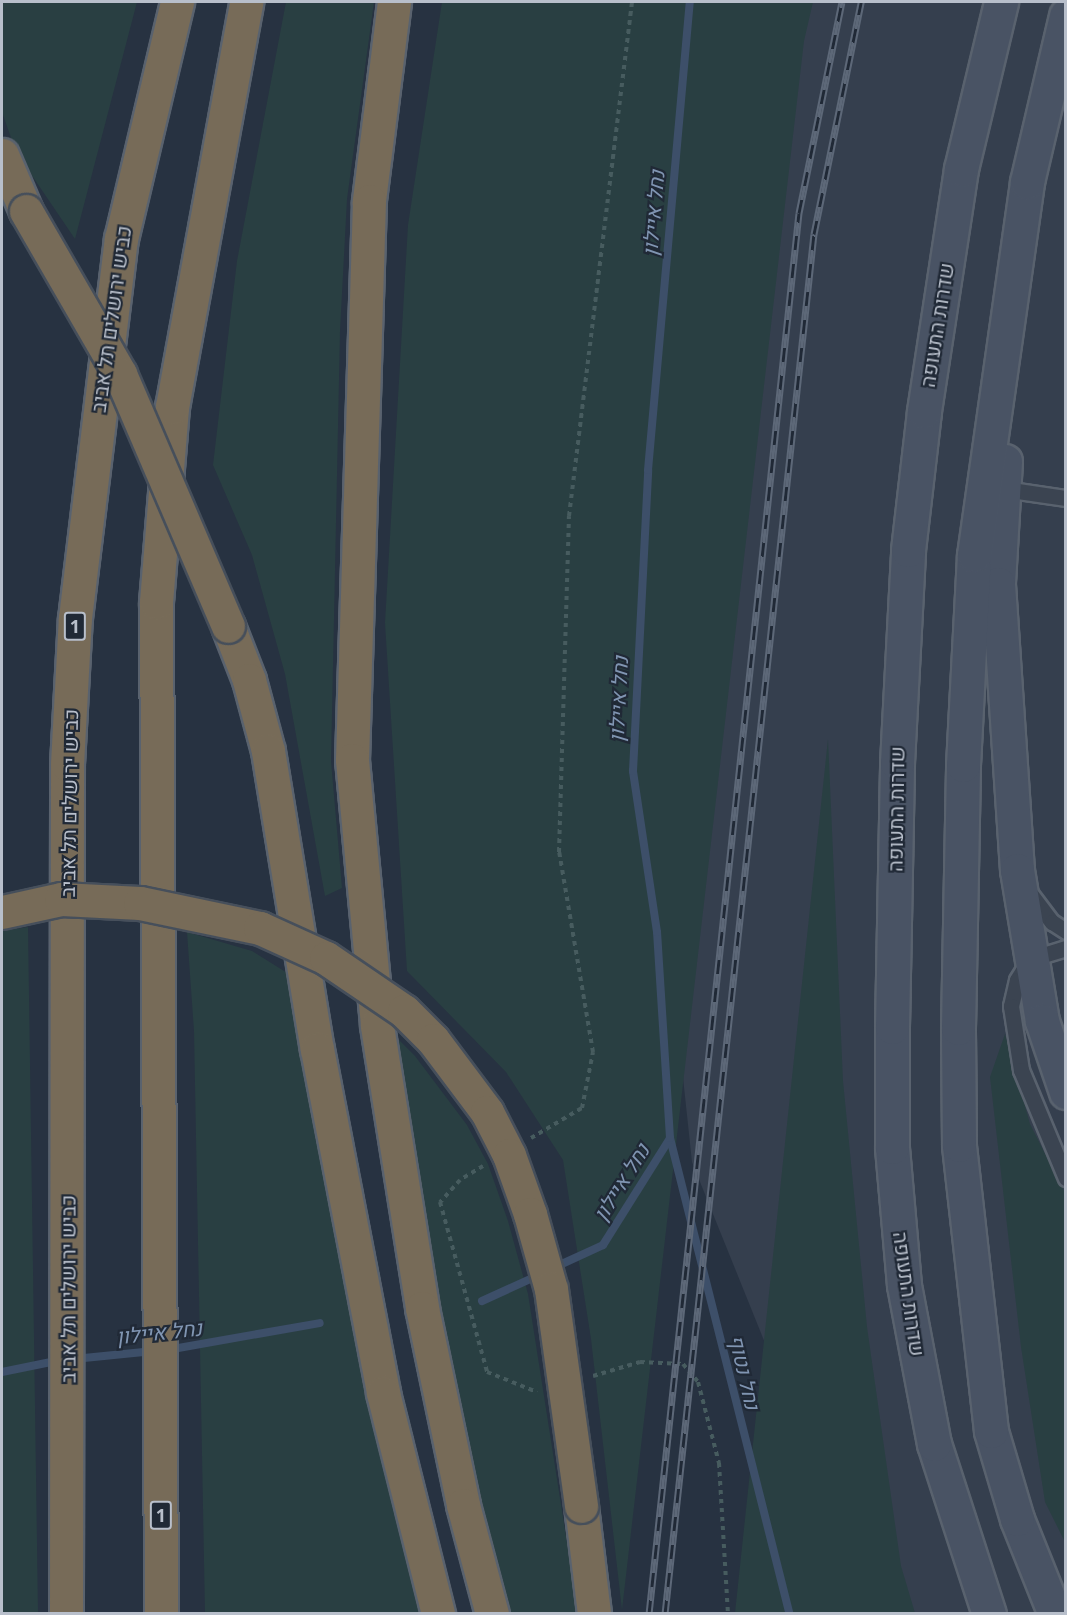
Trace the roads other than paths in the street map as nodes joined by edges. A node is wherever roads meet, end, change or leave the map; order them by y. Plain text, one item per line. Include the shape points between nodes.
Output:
1 (177, 2) edge
2 (246, 2) edge
3 (394, 2) edge
4 (1001, 2) edge
5 (1065, 16) edge
6 (2, 155) edge
7 (1012, 269) junction
8 (1004, 489) junction
9 (1065, 498) edge
10 (1017, 870) junction
11 (2, 912) edge
12 (1065, 931) edge
13 (1065, 948) edge
14 (1029, 959) junction
15 (1065, 1092) edge
16 (1065, 1178) edge
17 (934, 1444) junction
18 (66, 1614) edge
19 (161, 1614) edge
20 (438, 1614) edge
21 (492, 1614) edge
22 (594, 1614) edge
23 (975, 1614) edge
24 (989, 1614) edge
25 (1055, 1614) edge

1 - 18 highway, כביש ירושלים תל אביב / 1 via 121,240 75,618 67,764
2 - 19 highway, 1 via 172,407 156,602
3 - 21 highway via 367,225 352,760 377,1026 422,1308 463,1505
4 - 17 main road, שדרות התעופה via 962,169 924,411 908,550 897,763 892,1148 904,1285
5 - 7 main road via 1027,182
6 - 20 highway, bridge via 26,211 120,374 249,680 268,752 317,1049 383,1393
7 - 8 main road
7 - 25 main road via 974,555 963,765 959,1145 992,1431 1021,1530
8 - 9 lane
8 - 10 main road via 999,584
10 - 12 lane via 1035,901
10 - 14 main road
11 - 22 highway, bridge via 61,899 140,903 260,928 326,958 404,1011 433,1040 487,1112 509,1155 530,1214 551,1289
13 - 14 lane
14 - 15 main road via 1042,1021
14 - 16 lane via 1017,980 1011,1006 1016,1041 1036,1115
17 - 23 main road via 952,1540
17 - 24 main road, שדרות התעופה

